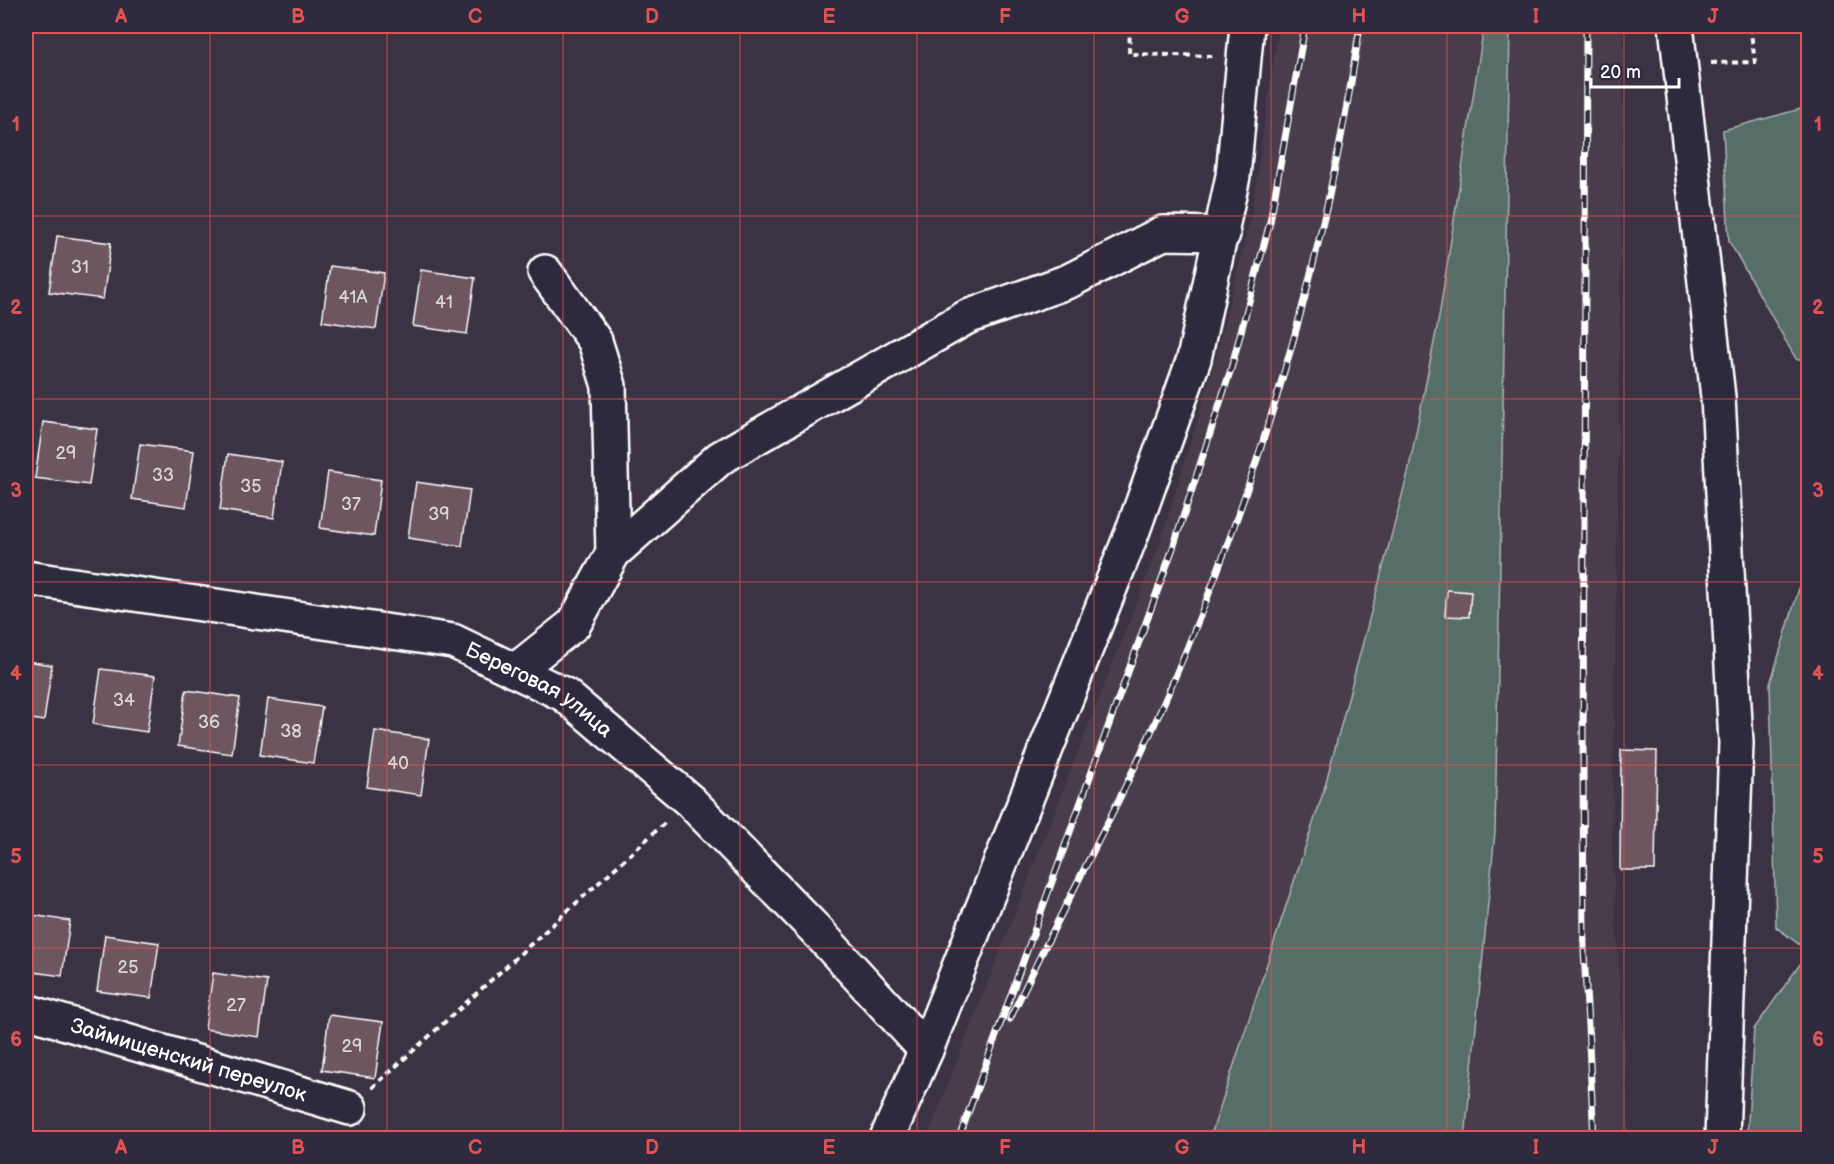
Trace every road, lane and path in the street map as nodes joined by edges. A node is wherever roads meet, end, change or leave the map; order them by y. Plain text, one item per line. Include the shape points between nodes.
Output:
1 (1130, 26) edge
2 (1247, 26) edge
3 (1676, 26) edge
4 (1750, 26) edge
5 (1209, 56) dead end
6 (1681, 64) junction
7 (1223, 234) junction
8 (545, 272) dead end
9 (613, 553) junction
10 (26, 578) edge
11 (515, 671) junction
12 (690, 801) junction
13 (26, 1011) edge
14 (926, 1050) junction
15 (350, 1108) joint
16 (887, 1138) edge
17 (1722, 1138) edge

1 - 5 path via 1129,54
2 - 7 street via 1233,176
3 - 6 street
4 - 6 path via 1755,62
6 - 17 street via 1718,397 1736,743
7 - 9 street via 1162,233 1069,281 967,317 720,458
7 - 14 street via 1194,359 1132,533
8 - 9 street via 595,341 609,386
9 - 11 street via 574,624
10 - 11 street, Береговая улица via 453,641
11 - 12 street, Береговая улица via 565,695
12 - 14 street, Береговая улица
12 - 15 path
13 - 15 street, Займищенский переулок
14 - 16 street

